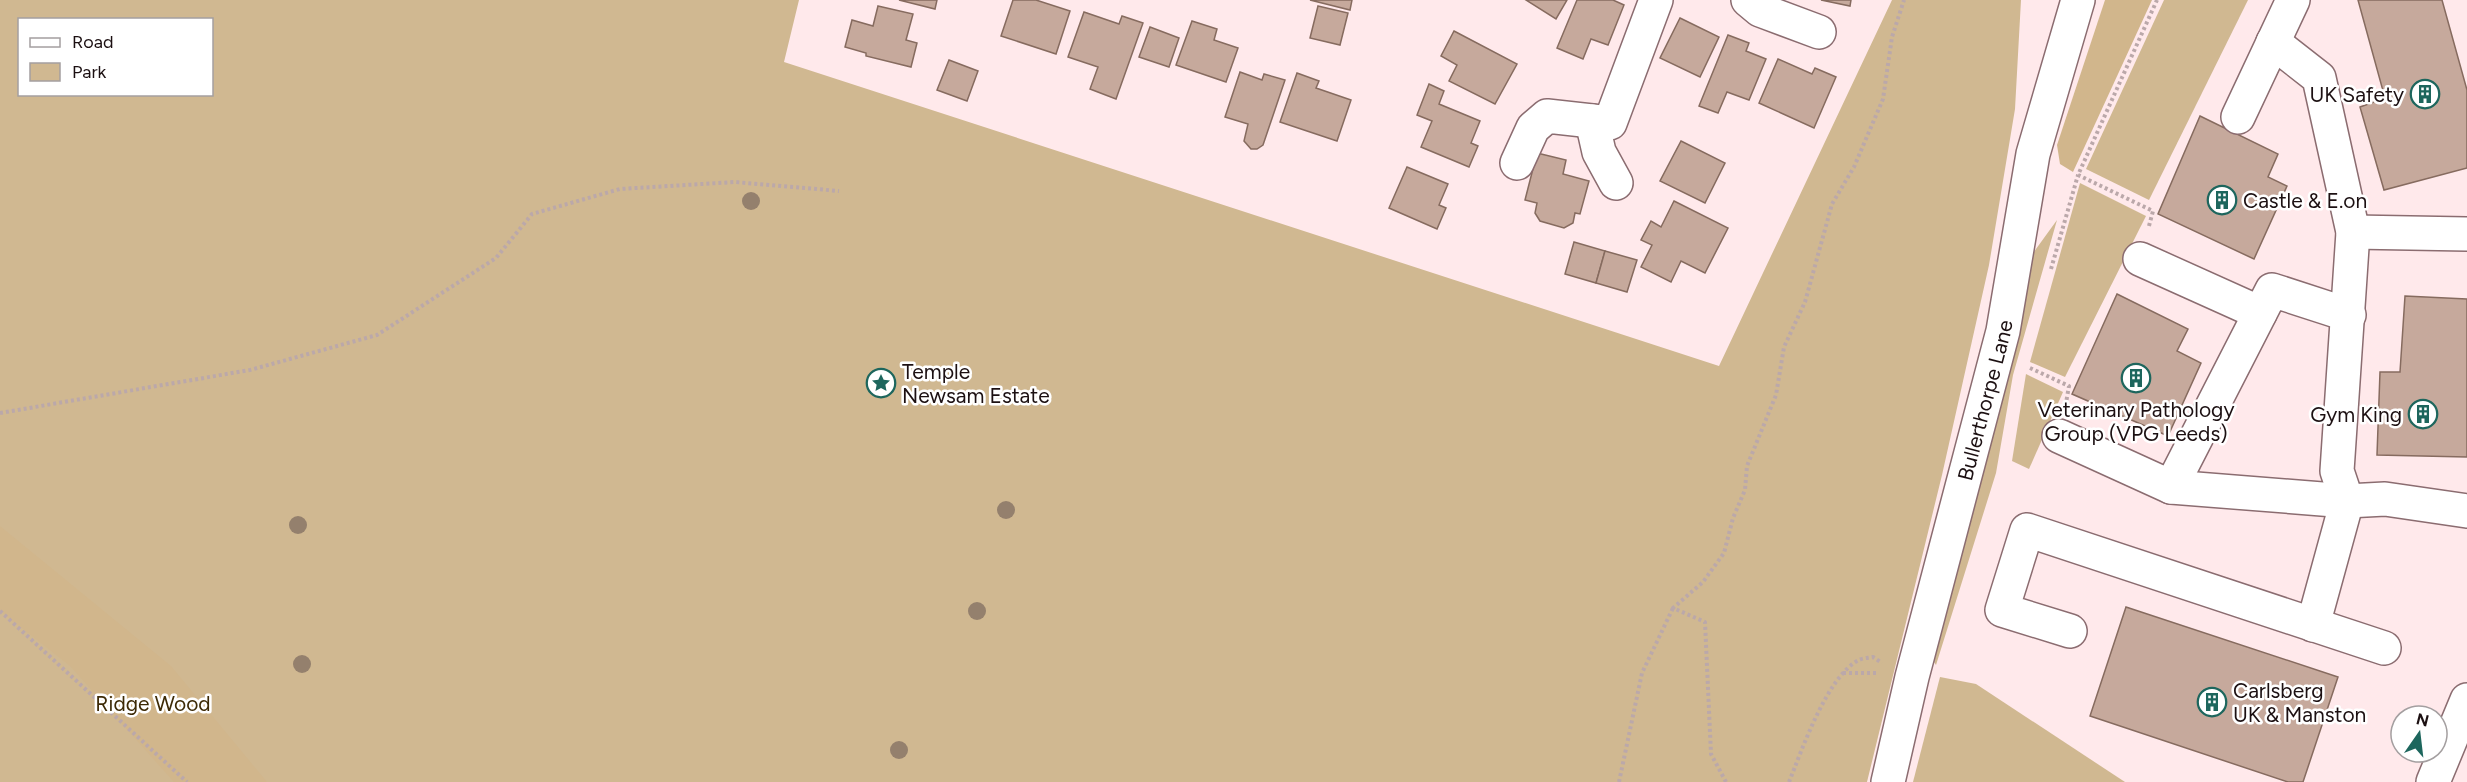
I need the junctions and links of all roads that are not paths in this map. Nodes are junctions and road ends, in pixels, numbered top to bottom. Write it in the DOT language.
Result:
graph roads {
  1 [pos="1656,0"];
  2 [pos="1748,0"];
  3 [pos="2293,0"];
  4 [pos="2074,5"];
  5 [pos="1819,32"];
  6 [pos="2273,42"];
  7 [pos="2238,117"];
  8 [pos="1592,121"];
  9 [pos="1517,163"];
  10 [pos="1616,183"];
  11 [pos="2353,232"];
  12 [pos="2467,234"];
  13 [pos="2140,259"];
  14 [pos="2260,313"];
  15 [pos="2349,315"];
  16 [pos="2059,436"];
  17 [pos="2171,487"];
  18 [pos="2347,501"];
  19 [pos="2467,511"];
  20 [pos="2313,625"];
  21 [pos="2070,631"];
  22 [pos="2384,648"];
  23 [pos="2467,700"];
  24 [pos="1888,782"];
  25 [pos="2433,782"];
  1 -- 8 [label="street"];
  2 -- 5 [label="street"];
  3 -- 6 [label="street"];
  4 -- 24 [label="street, Bullerthorpe Lane"];
  6 -- 7 [label="street"];
  6 -- 11 [label="street"];
  8 -- 9 [label="street"];
  8 -- 10 [label="street"];
  11 -- 12 [label="street"];
  11 -- 15 [label="street"];
  13 -- 14 [label="street"];
  14 -- 15 [label="street"];
  14 -- 17 [label="street"];
  15 -- 18 [label="street"];
  16 -- 17 [label="street"];
  17 -- 18 [label="street"];
  18 -- 19 [label="street"];
  18 -- 20 [label="street"];
  20 -- 21 [label="street"];
  20 -- 22 [label="street"];
  23 -- 25 [label="street"];
}
